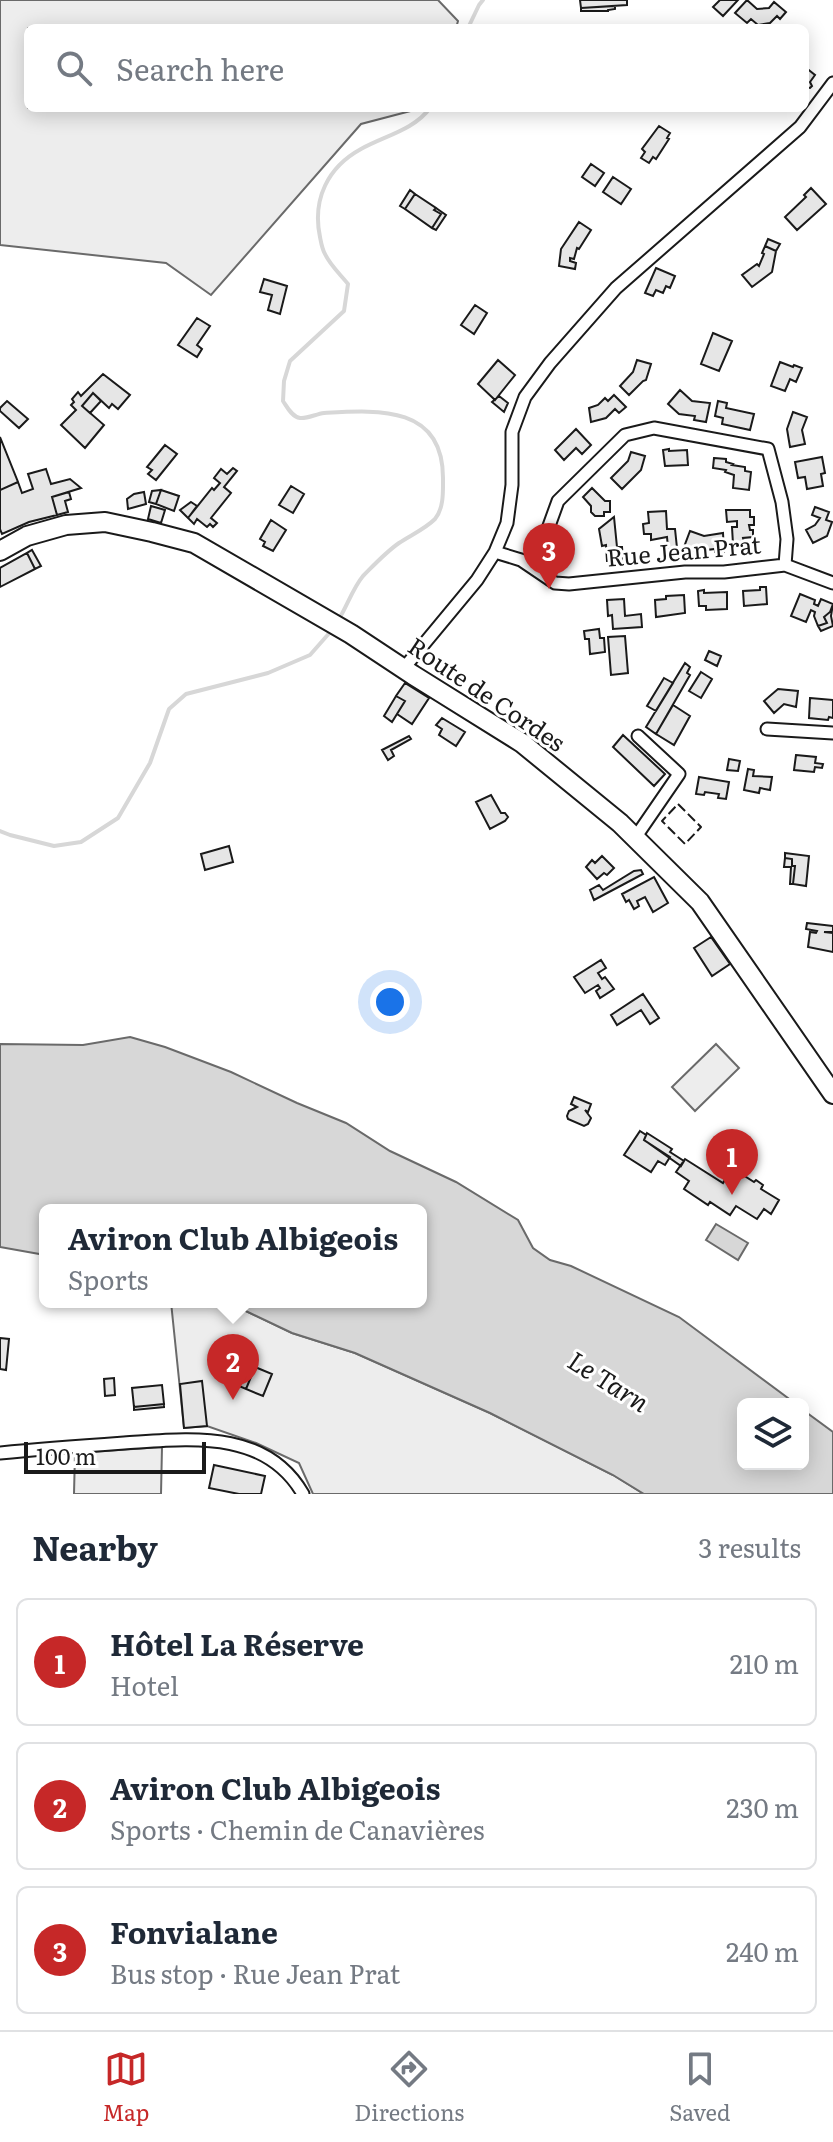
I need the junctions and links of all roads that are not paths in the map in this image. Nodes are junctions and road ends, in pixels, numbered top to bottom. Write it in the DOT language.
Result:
graph roads {
  1 [pos="833,83"];
  2 [pos="0,551"];
  3 [pos="495,552"];
  4 [pos="529,565"];
  5 [pos="785,565"];
  6 [pos="833,583"];
  7 [pos="404,668"];
  8 [pos="767,729"];
  9 [pos="833,733"];
  10 [pos="638,736"];
  11 [pos="635,838"];
  12 [pos="833,1094"];
  13 [pos="0,1453"];
  14 [pos="303,1494"];
  1 -- 3 [label="street"];
  2 -- 7 [label="main road, Route de Cordes"];
  3 -- 4 [label="street, Rue Jean Prat"];
  3 -- 7 [label="street"];
  4 -- 5 [label="street, Rue Jean Prat"];
  4 -- 5 [label="street"];
  5 -- 6 [label="street, Rue Jean Prat"];
  7 -- 11 [label="main road, Route de Cordes"];
  8 -- 9 [label="street"];
  10 -- 11 [label="street"];
  11 -- 12 [label="main road, Route de Cordes"];
  13 -- 14 [label="street"];
}
